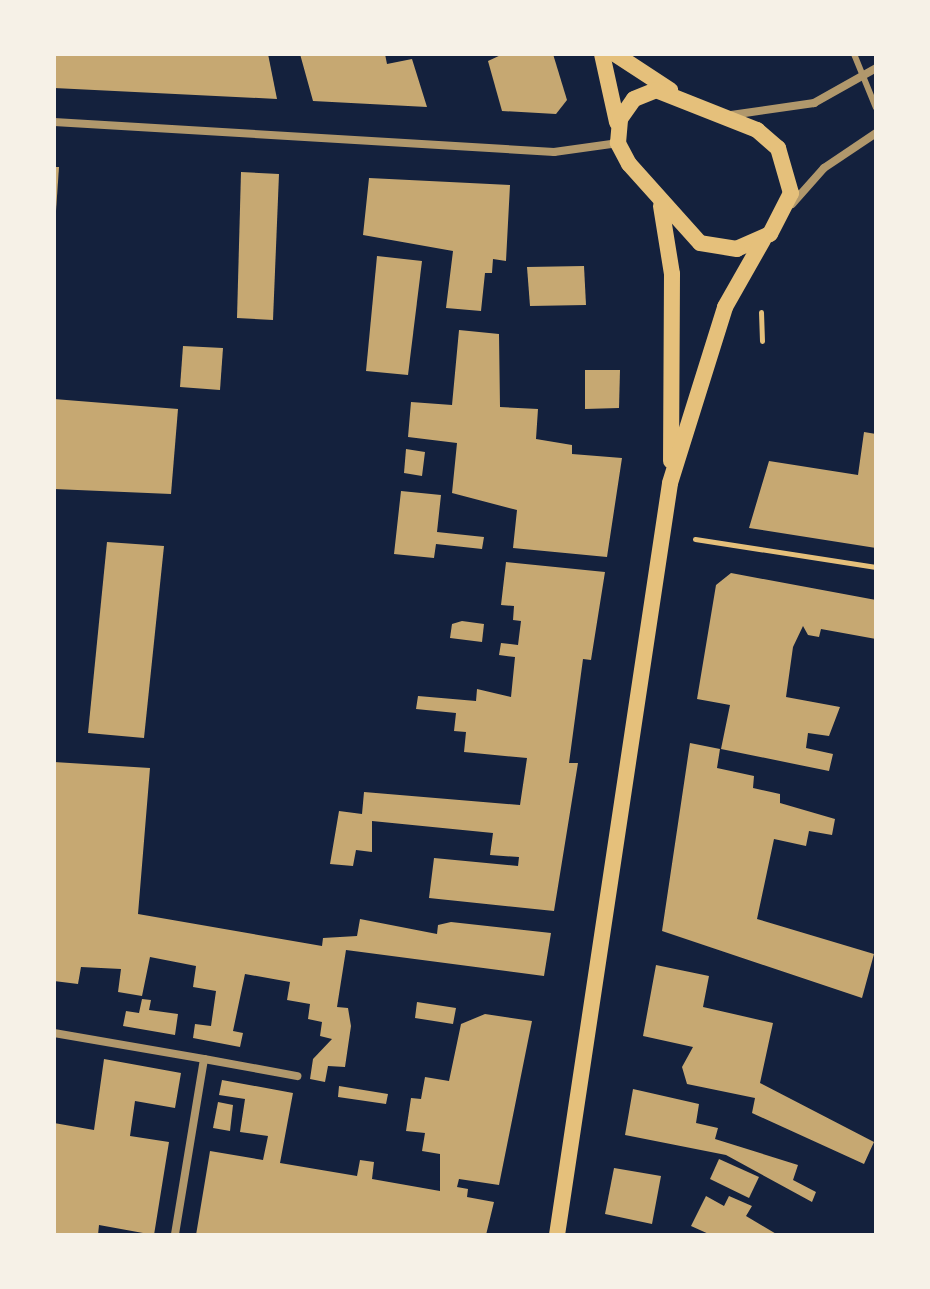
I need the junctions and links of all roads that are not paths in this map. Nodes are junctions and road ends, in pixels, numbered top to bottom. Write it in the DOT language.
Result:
graph roads {
  1 [pos="602,54"];
  2 [pos="615,54"];
  3 [pos="854,54"];
  4 [pos="876,68"];
  5 [pos="862,76"];
  6 [pos="672,91"];
  7 [pos="876,108"];
  8 [pos="725,116"];
  9 [pos="54,122"];
  10 [pos="876,133"];
  11 [pos="618,135"];
  12 [pos="660,202"];
  13 [pos="787,211"];
  14 [pos="763,240"];
  15 [pos="670,483"];
  16 [pos="54,1033"];
  17 [pos="204,1059"];
  18 [pos="297,1076"];
  19 [pos="175,1235"];
  20 [pos="557,1235"];
  1 -- 11 [label="main road"];
  2 -- 6 [label="main road"];
  3 -- 5 [label="lane"];
  4 -- 5 [label="street"];
  5 -- 7 [label="lane"];
  5 -- 8 [label="street"];
  6 -- 8 [label="main road"];
  6 -- 11 [label="main road"];
  8 -- 13 [label="main road"];
  9 -- 11 [label="street"];
  10 -- 13 [label="street"];
  11 -- 12 [label="main road"];
  12 -- 14 [label="main road"];
  12 -- 15 [label="main road"];
  13 -- 14 [label="main road"];
  14 -- 15 [label="main road"];
  15 -- 20 [label="main road"];
  16 -- 17 [label="street"];
  17 -- 18 [label="street"];
  17 -- 19 [label="street"];
}
